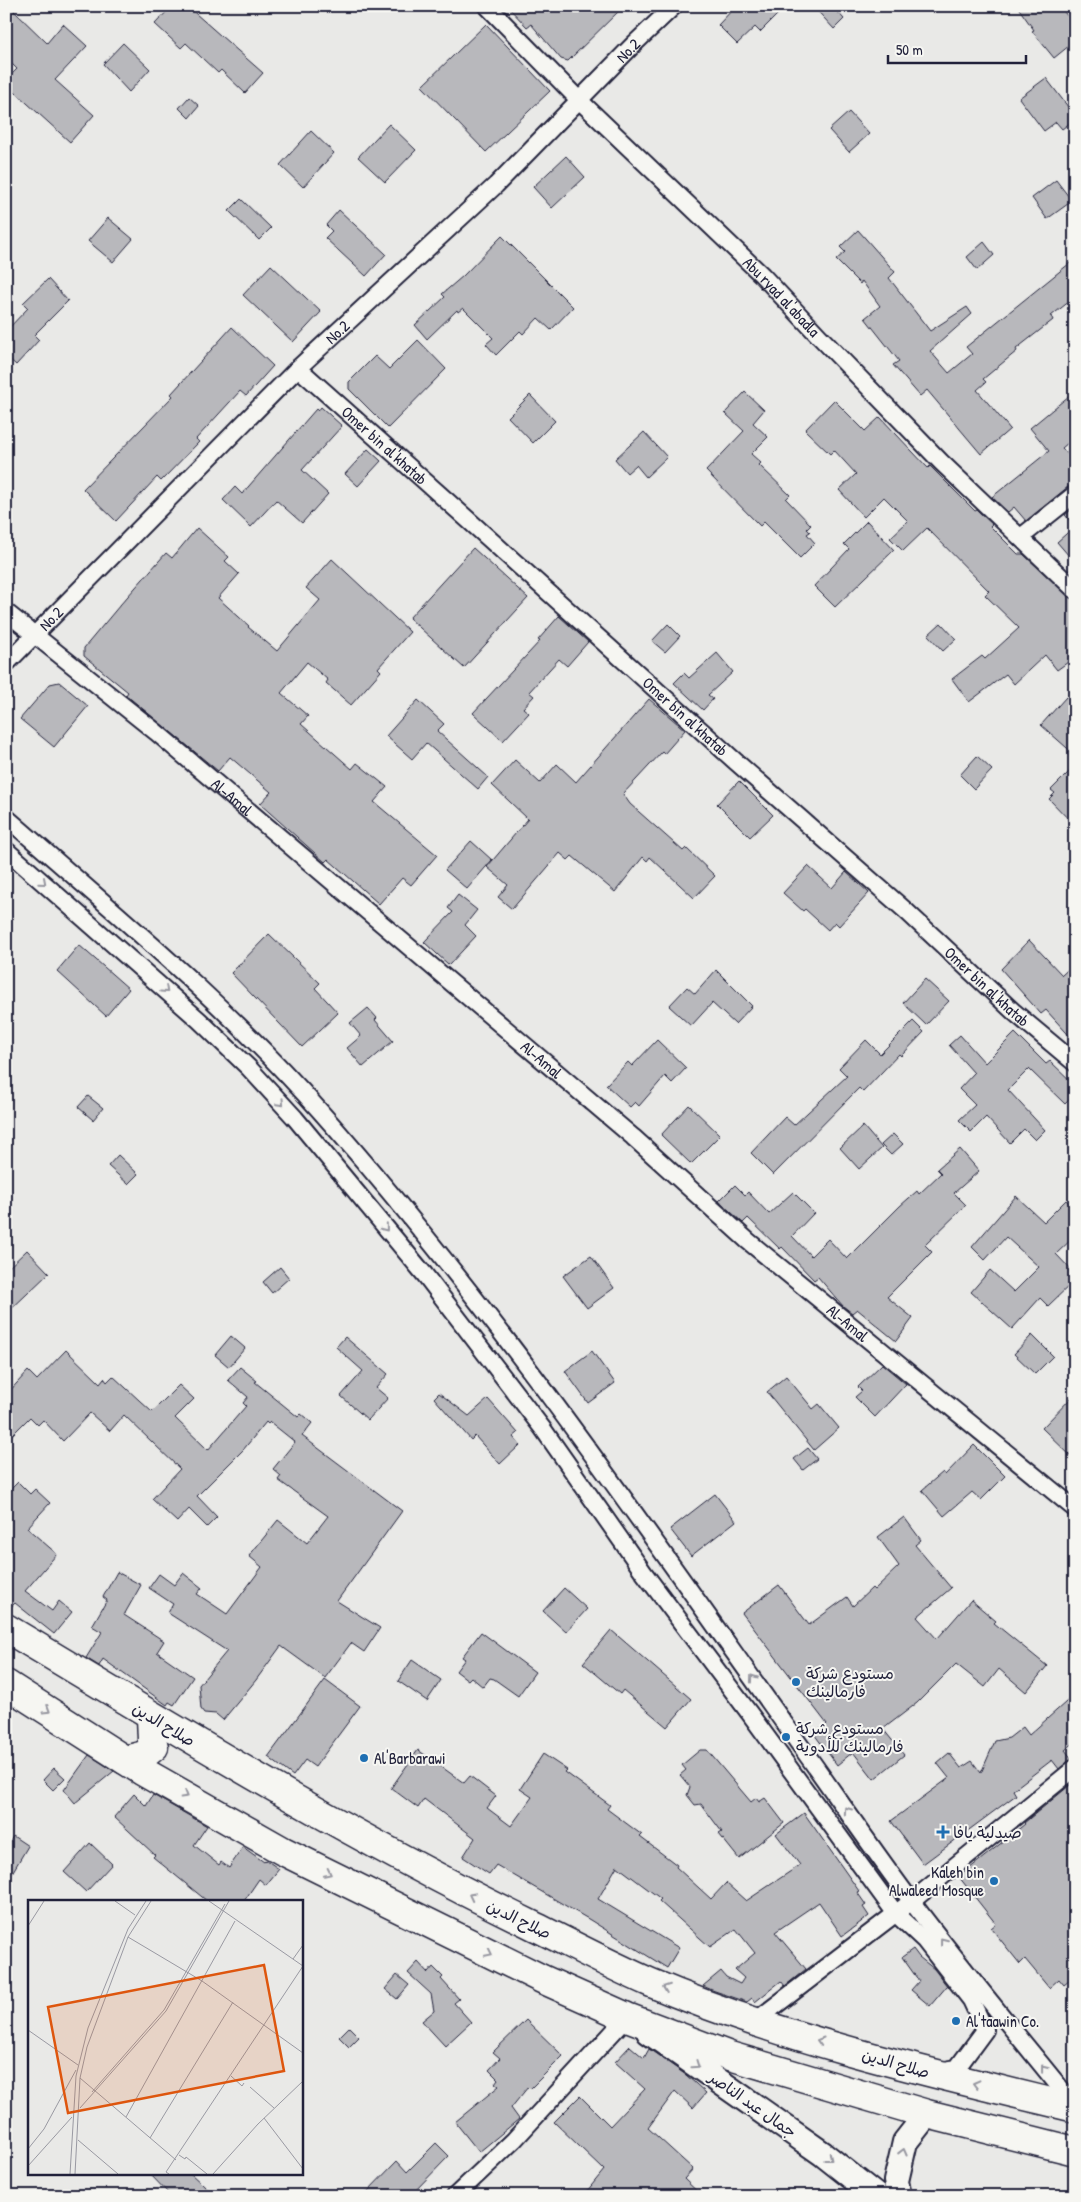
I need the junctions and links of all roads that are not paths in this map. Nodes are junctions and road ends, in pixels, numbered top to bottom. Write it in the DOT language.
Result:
graph roads {
  1 [pos="487,6"];
  2 [pos="674,6"];
  3 [pos="579,100"];
  4 [pos="298,368"];
  5 [pos="1075,494"];
  6 [pos="1021,537"];
  7 [pos="1075,590"];
  8 [pos="6,612"];
  9 [pos="33,634"];
  10 [pos="6,664"];
  11 [pos="6,817"];
  12 [pos="6,850"];
  13 [pos="1075,1063"];
  14 [pos="1075,1509"];
  15 [pos="6,1628"];
  16 [pos="6,1684"];
  17 [pos="152,1716"];
  18 [pos="125,1760"];
  19 [pos="1075,1768"];
  20 [pos="912,1901"];
  21 [pos="896,1914"];
  22 [pos="627,2017"];
  23 [pos="754,2022"];
  24 [pos="930,2073"];
  25 [pos="1075,2107"];
  26 [pos="927,2114"];
  27 [pos="1075,2152"];
  28 [pos="455,2196"];
  29 [pos="876,2196"];
  30 [pos="899,2196"];
  1 -- 3 [label="street, Abu ryad al'abadla"];
  2 -- 3 [label="street, No.2"];
  3 -- 4 [label="street, No.2"];
  3 -- 6 [label="street, Abu ryad al'abadla"];
  4 -- 9 [label="street, No.2"];
  4 -- 13 [label="street, Omer bin al'khatab"];
  5 -- 6 [label="street"];
  6 -- 7 [label="street, Abu ryad al'abadla"];
  8 -- 9 [label="street, Al-Amal"];
  9 -- 10 [label="street, No.2"];
  9 -- 14 [label="street, Al-Amal"];
  20 -- 11 [label="street, one-way"];
  12 -- 21 [label="street, one-way"];
  15 -- 17 [label="highway, صلاح الدين"];
  16 -- 18 [label="highway, one-way"];
  17 -- 18 [label="highway"];
  23 -- 17 [label="highway, صلاح الدين, one-way"];
  18 -- 22 [label="highway, one-way"];
  19 -- 20 [label="street"];
  20 -- 21 [label="street"];
  25 -- 20 [label="street, one-way"];
  21 -- 23 [label="street"];
  21 -- 24 [label="street"];
  22 -- 26 [label="highway"];
  22 -- 28 [label="street"];
  22 -- 29 [label="main road, جمال عبد الناصر, one-way"];
  24 -- 23 [label="highway, صلاح الدين, one-way"];
  25 -- 24 [label="highway, صلاح الدين, one-way"];
  26 -- 27 [label="highway"];
  30 -- 26 [label="main road, one-way"];
}
